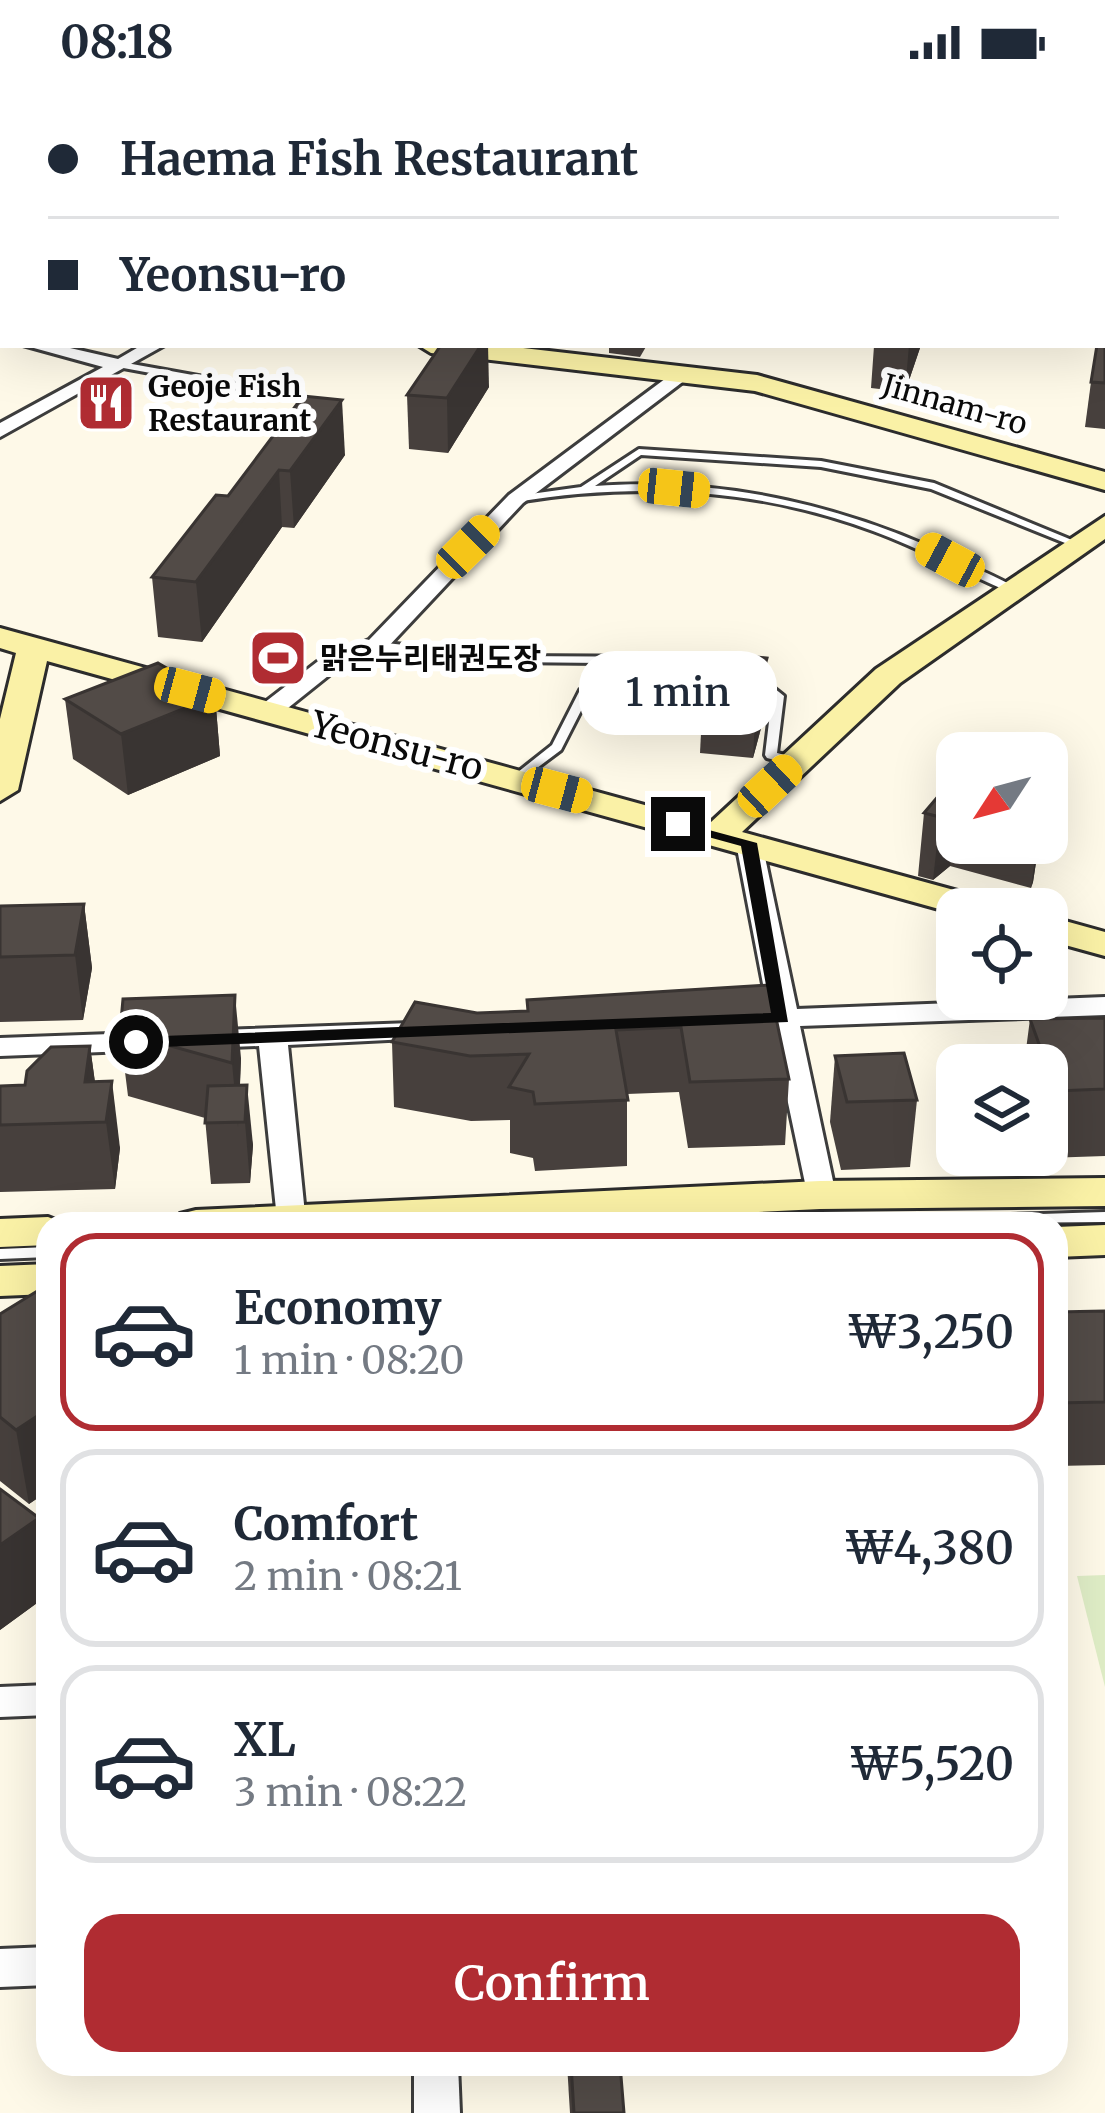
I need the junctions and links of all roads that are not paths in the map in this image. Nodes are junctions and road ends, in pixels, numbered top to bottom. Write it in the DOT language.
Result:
graph roads {
  1 [pos="45,348"];
  2 [pos="151,348"];
  3 [pos="462,348"];
  4 [pos="121,365"];
  5 [pos="688,370"];
  6 [pos="248,388"];
  7 [pos="0,413"];
  8 [pos="23,418"];
  9 [pos="0,431"];
  10 [pos="1105,481"];
  11 [pos="586,487"];
  12 [pos="516,499"];
  13 [pos="1093,539"];
  14 [pos="1013,590"];
  15 [pos="17,642"];
  16 [pos="377,645"];
  17 [pos="608,658"];
  18 [pos="269,711"];
  19 [pos="797,761"];
  20 [pos="517,779"];
  21 [pos="1,783"];
  22 [pos="733,839"];
  23 [pos="936,896"];
  24 [pos="1068,934"];
  25 [pos="1105,944"];
  26 [pos="1105,1006"];
  27 [pos="781,1018"];
  28 [pos="712,1021"];
  29 [pos="458,1030"];
  30 [pos="273,1037"];
  31 [pos="0,1047"];
  32 [pos="1105,1192"];
  33 [pos="820,1195"];
  34 [pos="292,1212"];
  35 [pos="462,1212"];
  36 [pos="1105,1217"];
  37 [pos="1068,1218"];
  38 [pos="36,1232"];
  39 [pos="0,1233"];
  40 [pos="1105,1240"];
  41 [pos="1068,1242"];
  42 [pos="36,1252"];
  43 [pos="0,1254"];
  44 [pos="36,1279"];
  45 [pos="0,1280"];
  46 [pos="36,1700"];
  47 [pos="0,1702"];
  48 [pos="36,1966"];
  49 [pos="0,1968"];
  50 [pos="436,2076"];
  51 [pos="437,2113"];
  1 -- 4 [label="street"];
  2 -- 4 [label="street"];
  3 -- 5 [label="street, Jinnam-ro"];
  4 -- 6 [label="lane"];
  4 -- 8 [label="street"];
  5 -- 10 [label="street, Jinnam-ro"];
  5 -- 12 [label="street"];
  7 -- 8 [label="street"];
  8 -- 9 [label="street"];
  11 -- 12 [label="lane"];
  11 -- 13 [label="lane"];
  11 -- 14 [label="lane"];
  12 -- 16 [label="street"];
  13 -- 14 [label="street"];
  14 -- 19 [label="street"];
  15 -- 18 [label="street, Yeonsu-ro"];
  15 -- 21 [label="street"];
  16 -- 17 [label="lane"];
  16 -- 18 [label="street"];
  17 -- 19 [label="lane"];
  17 -- 20 [label="lane, Yeonsu-ro"];
  18 -- 20 [label="street, Yeonsu-ro"];
  19 -- 22 [label="street"];
  20 -- 22 [label="street, Yeonsu-ro"];
  22 -- 23 [label="street, Yeonsu-ro"];
  22 -- 27 [label="street"];
  24 -- 25 [label="street"];
  26 -- 27 [label="street"];
  27 -- 28 [label="street"];
  27 -- 33 [label="street"];
  29 -- 30 [label="street"];
  30 -- 31 [label="street"];
  30 -- 34 [label="street"];
  32 -- 33 [label="street"];
  33 -- 35 [label="street"];
  36 -- 37 [label="lane"];
  38 -- 39 [label="street"];
  40 -- 41 [label="street"];
  42 -- 43 [label="lane"];
  44 -- 45 [label="street"];
  46 -- 47 [label="street"];
  48 -- 49 [label="street"];
  50 -- 51 [label="street"];
}
